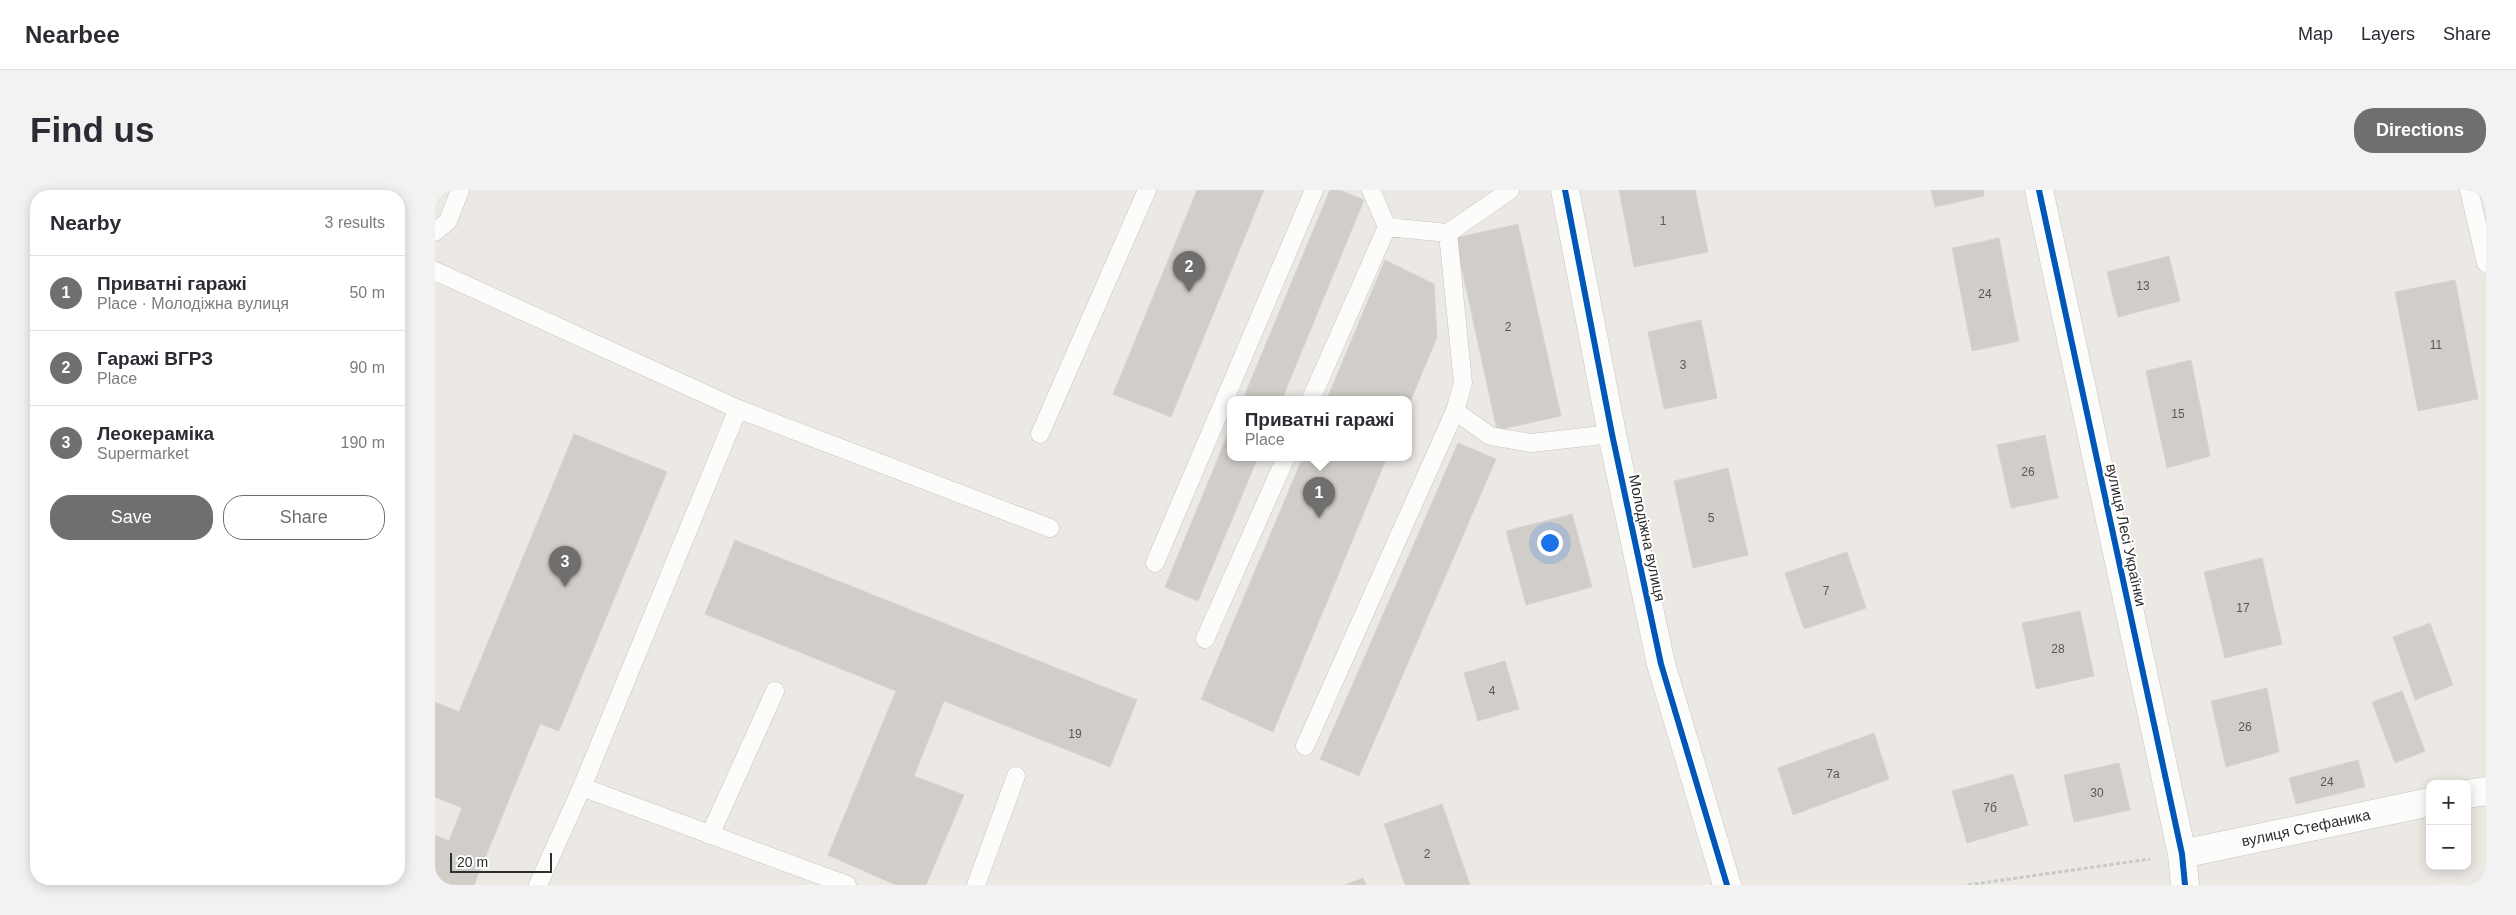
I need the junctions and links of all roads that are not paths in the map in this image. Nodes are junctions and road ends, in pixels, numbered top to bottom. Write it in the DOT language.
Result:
graph roads {
  1 [pos="460,190"];
  2 [pos="1147,190"];
  3 [pos="1314,190"];
  4 [pos="1371,190"];
  5 [pos="1510,190"];
  6 [pos="1565,190"];
  7 [pos="2039,190"];
  8 [pos="2469,190"];
  9 [pos="1387,227"];
  10 [pos="435,232"];
  11 [pos="1448,233"];
  12 [pos="2486,263"];
  13 [pos="435,271"];
  14 [pos="1312,396"];
  15 [pos="738,408"];
  16 [pos="1455,411"];
  17 [pos="1040,434"];
  18 [pos="1612,434"];
  19 [pos="1284,461"];
  20 [pos="1050,528"];
  21 [pos="1155,564"];
  22 [pos="1205,639"];
  23 [pos="775,691"];
  24 [pos="1305,746"];
  25 [pos="1016,776"];
  26 [pos="582,787"];
  27 [pos="2486,790"];
  28 [pos="2471,793"];
  29 [pos="2426,803"];
  30 [pos="710,835"];
  31 [pos="2182,854"];
  32 [pos="538,885"];
  33 [pos="847,885"];
  34 [pos="976,885"];
  35 [pos="1727,885"];
  36 [pos="2185,885"];
  1 -- 10 [label="lane"];
  2 -- 17 [label="lane"];
  3 -- 21 [label="lane"];
  4 -- 9 [label="lane"];
  5 -- 11 [label="lane"];
  6 -- 18 [label="street, Молодіжна вулиця"];
  7 -- 31 [label="street, вулиця Лесі Українки"];
  8 -- 12 [label="lane"];
  9 -- 11 [label="lane"];
  9 -- 14 [label="lane"];
  11 -- 16 [label="lane"];
  13 -- 15 [label="lane"];
  15 -- 20 [label="lane"];
  15 -- 26 [label="lane"];
  16 -- 18 [label="lane"];
  16 -- 24 [label="lane"];
  18 -- 35 [label="street, Молодіжна вулиця"];
  19 -- 22 [label="lane"];
  23 -- 30 [label="lane"];
  25 -- 34 [label="lane"];
  26 -- 30 [label="lane"];
  26 -- 32 [label="lane"];
  27 -- 28 [label="street"];
  29 -- 31 [label="street, вулиця Стефаника"];
  30 -- 33 [label="lane"];
  31 -- 36 [label="street, вулиця Лесі Українки"];
}
